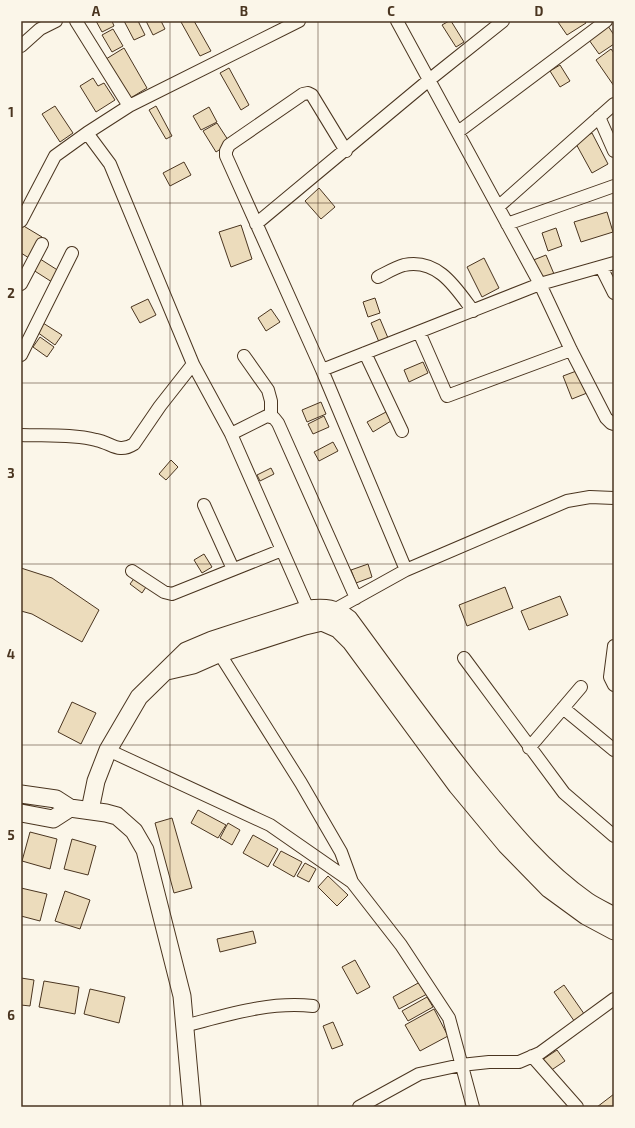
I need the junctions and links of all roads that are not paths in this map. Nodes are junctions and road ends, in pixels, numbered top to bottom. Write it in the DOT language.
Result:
graph roads {
  1 [pos="56,21"];
  2 [pos="76,21"];
  3 [pos="299,21"];
  4 [pos="397,21"];
  5 [pos="503,21"];
  6 [pos="606,21"];
  7 [pos="21,46"];
  8 [pos="429,80"];
  9 [pos="614,104"];
  10 [pos="129,106"];
  11 [pos="599,117"];
  12 [pos="458,132"];
  13 [pos="87,133"];
  14 [pos="346,151"];
  15 [pos="614,151"];
  16 [pos="614,186"];
  17 [pos="498,207"];
  18 [pos="21,221"];
  19 [pos="256,224"];
  20 [pos="507,224"];
  21 [pos="42,244"];
  22 [pos="72,253"];
  23 [pos="614,263"];
  24 [pos="602,267"];
  25 [pos="378,277"];
  26 [pos="21,284"];
  27 [pos="540,284"];
  28 [pos="614,293"];
  29 [pos="473,310"];
  30 [pos="419,332"];
  31 [pos="571,350"];
  32 [pos="366,353"];
  33 [pos="21,354"];
  34 [pos="244,356"];
  35 [pos="193,364"];
  36 [pos="322,370"];
  37 [pos="271,417"];
  38 [pos="614,424"];
  39 [pos="402,431"];
  40 [pos="231,434"];
  41 [pos="21,435"];
  42 [pos="614,498"];
  43 [pos="204,505"];
  44 [pos="282,550"];
  45 [pos="233,569"];
  46 [pos="406,570"];
  47 [pos="132,571"];
  48 [pos="356,598"];
  49 [pos="308,609"];
  50 [pos="334,610"];
  51 [pos="322,622"];
  52 [pos="614,646"];
  53 [pos="215,647"];
  54 [pos="464,658"];
  55 [pos="613,659"];
  56 [pos="614,685"];
  57 [pos="580,687"];
  58 [pos="563,708"];
  59 [pos="529,748"];
  60 [pos="108,750"];
  61 [pos="614,750"];
  62 [pos="21,794"];
  63 [pos="70,808"];
  64 [pos="90,810"];
  65 [pos="21,813"];
  66 [pos="614,836"];
  67 [pos="352,882"];
  68 [pos="614,916"];
  69 [pos="614,931"];
  70 [pos="614,1000"];
  71 [pos="313,1006"];
  72 [pos="184,1026"];
  73 [pos="532,1056"];
  74 [pos="461,1065"];
  75 [pos="192,1107"];
  76 [pos="358,1107"];
  77 [pos="473,1107"];
  78 [pos="577,1107"];
  1 -- 7 [label="street"];
  2 -- 10 [label="street"];
  3 -- 10 [label="street"];
  4 -- 8 [label="street"];
  5 -- 8 [label="street"];
  6 -- 12 [label="street"];
  8 -- 12 [label="street"];
  8 -- 14 [label="street"];
  9 -- 11 [label="street"];
  10 -- 13 [label="street"];
  11 -- 15 [label="street"];
  11 -- 17 [label="street"];
  12 -- 17 [label="street"];
  13 -- 18 [label="street"];
  13 -- 35 [label="street"];
  14 -- 19 [label="street"];
  14 -- 19 [label="street"];
  16 -- 20 [label="street"];
  17 -- 20 [label="street"];
  19 -- 36 [label="street"];
  20 -- 27 [label="street"];
  21 -- 26 [label="street"];
  22 -- 33 [label="street"];
  23 -- 24 [label="street"];
  24 -- 27 [label="street"];
  24 -- 28 [label="street"];
  25 -- 29 [label="street"];
  27 -- 29 [label="street"];
  27 -- 31 [label="street"];
  29 -- 30 [label="street"];
  30 -- 31 [label="street"];
  30 -- 32 [label="street"];
  31 -- 38 [label="street"];
  32 -- 36 [label="street"];
  32 -- 39 [label="street"];
  34 -- 37 [label="street"];
  35 -- 40 [label="street"];
  35 -- 41 [label="street"];
  36 -- 46 [label="street"];
  37 -- 40 [label="street"];
  37 -- 48 [label="street"];
  40 -- 44 [label="street"];
  42 -- 46 [label="street"];
  43 -- 45 [label="street"];
  44 -- 45 [label="street"];
  44 -- 49 [label="street"];
  45 -- 47 [label="street"];
  46 -- 48 [label="street"];
  48 -- 50 [label="street"];
  49 -- 50 [label="street"];
  49 -- 53 [label="street"];
  50 -- 51 [label="street"];
  50 -- 68 [label="street"];
  51 -- 53 [label="street"];
  51 -- 69 [label="street"];
  52 -- 55 [label="street"];
  53 -- 60 [label="street"];
  53 -- 67 [label="street"];
  54 -- 59 [label="street"];
  55 -- 56 [label="street"];
  57 -- 58 [label="street"];
  58 -- 59 [label="street"];
  58 -- 61 [label="street"];
  59 -- 66 [label="street"];
  60 -- 64 [label="street"];
  60 -- 67 [label="street"];
  62 -- 63 [label="street"];
  63 -- 64 [label="street"];
  63 -- 65 [label="street"];
  64 -- 72 [label="street"];
  67 -- 74 [label="street"];
  70 -- 73 [label="street"];
  71 -- 72 [label="street"];
  72 -- 75 [label="street"];
  73 -- 74 [label="street"];
  73 -- 78 [label="street"];
  74 -- 76 [label="street"];
  74 -- 77 [label="street"];
}
